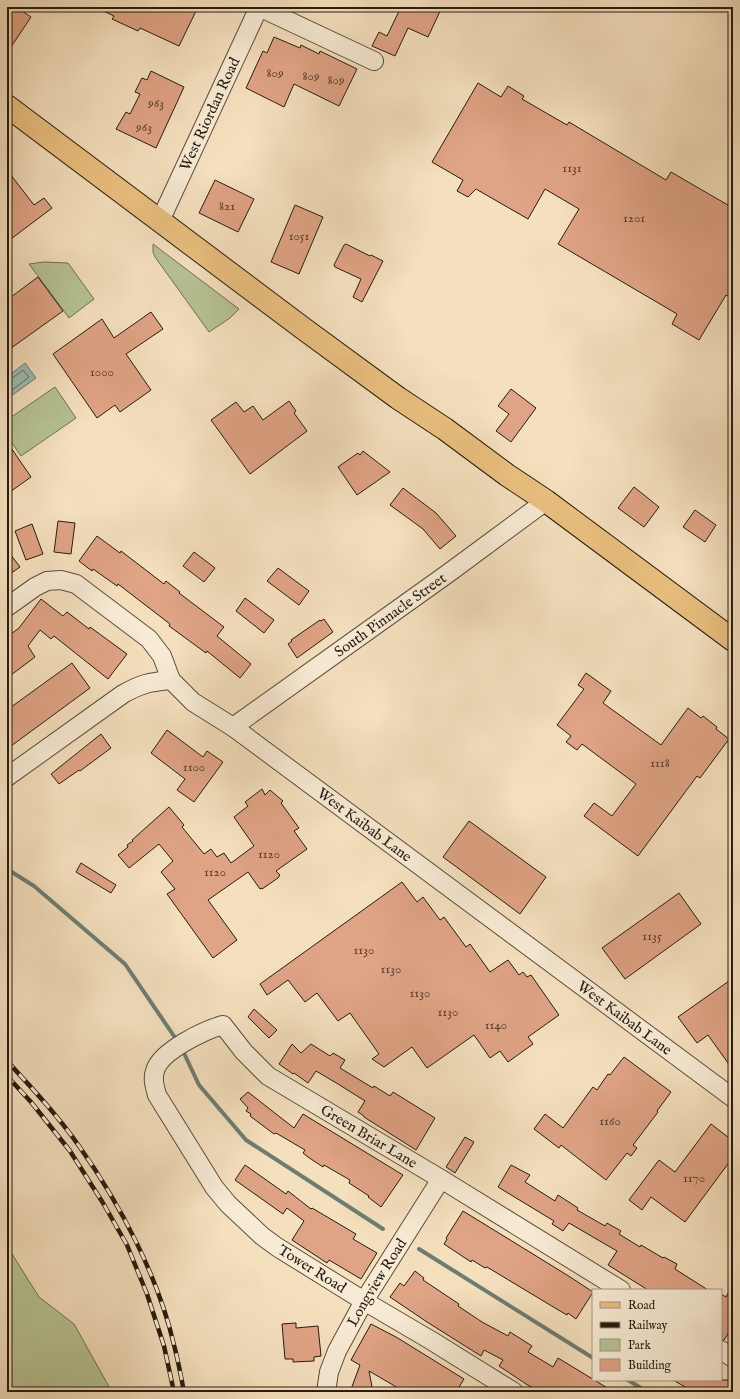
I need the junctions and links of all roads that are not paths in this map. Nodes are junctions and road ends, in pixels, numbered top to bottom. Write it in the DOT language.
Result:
graph roads {
  1 [pos="259,7"];
  2 [pos="374,61"];
  3 [pos="7,106"];
  4 [pos="160,221"];
  5 [pos="546,501"];
  6 [pos="7,607"];
  7 [pos="733,640"];
  8 [pos="170,680"];
  9 [pos="233,727"];
  10 [pos="7,777"];
  11 [pos="157,1095"];
  12 [pos="733,1098"];
  13 [pos="441,1179"];
  14 [pos="619,1289"];
  15 [pos="364,1301"];
  16 [pos="722,1351"];
  17 [pos="733,1358"];
  18 [pos="326,1392"];
  19 [pos="514,1392"];
  1 -- 2 [label="street"];
  1 -- 4 [label="street, West Riordan Road"];
  3 -- 4 [label="main road"];
  4 -- 5 [label="main road"];
  5 -- 7 [label="main road"];
  5 -- 9 [label="street, South Pinnacle Street"];
  6 -- 8 [label="street, West Kaibab Lane"];
  8 -- 9 [label="street, West Kaibab Lane"];
  8 -- 10 [label="street"];
  9 -- 12 [label="street, West Kaibab Lane"];
  11 -- 13 [label="street, Green Briar Lane"];
  11 -- 15 [label="street, Tower Road"];
  13 -- 14 [label="street, Green Briar Lane"];
  13 -- 15 [label="street, Longview Road"];
  15 -- 18 [label="street, Longview Road"];
  15 -- 19 [label="street, Tower Road"];
  16 -- 17 [label="street"];
}
